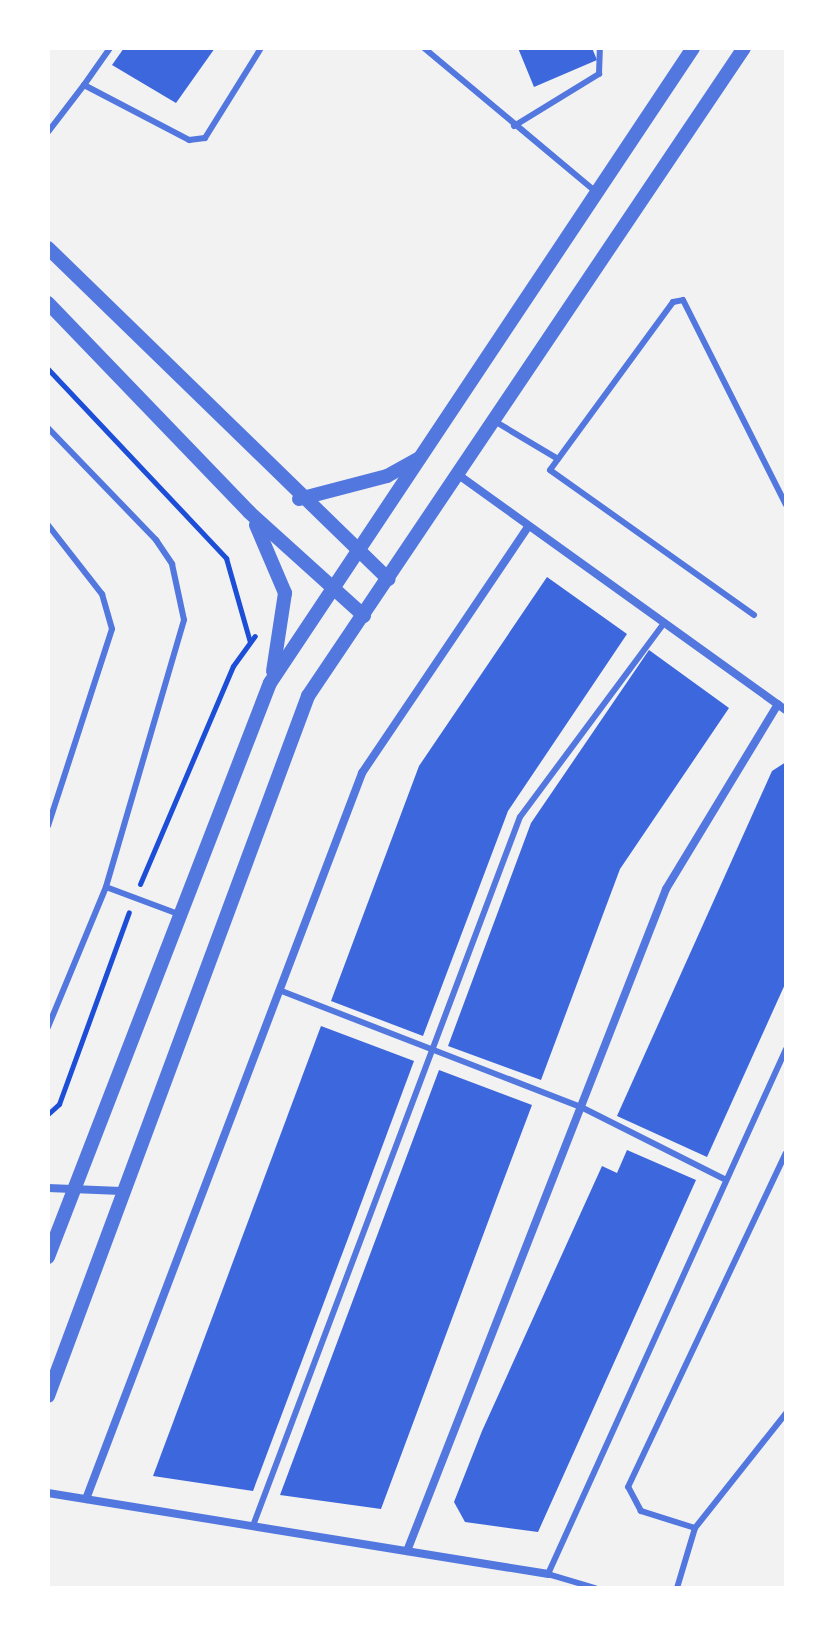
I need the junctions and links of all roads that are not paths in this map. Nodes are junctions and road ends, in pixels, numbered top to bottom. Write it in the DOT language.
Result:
graph roads {
  1 [pos="110,48"];
  2 [pos="261,48"];
  3 [pos="424,48"];
  4 [pos="600,48"];
  5 [pos="693,48"];
  6 [pos="744,48"];
  7 [pos="84,85"];
  8 [pos="514,126"];
  9 [pos="48,132"];
  10 [pos="596,192"];
  11 [pos="48,248"];
  12 [pos="48,303"];
  13 [pos="496,422"];
  14 [pos="48,428"];
  15 [pos="423,455"];
  16 [pos="558,459"];
  17 [pos="460,476"];
  18 [pos="299,499"];
  19 [pos="786,505"];
  20 [pos="249,512"];
  21 [pos="48,525"];
  22 [pos="528,527"];
  23 [pos="356,553"];
  24 [pos="388,579"];
  25 [pos="333,587"];
  26 [pos="754,615"];
  27 [pos="364,616"];
  28 [pos="664,623"];
  29 [pos="270,683"];
  30 [pos="778,704"];
  31 [pos="786,710"];
  32 [pos="48,826"];
  33 [pos="106,887"];
  34 [pos="181,915"];
  35 [pos="279,990"];
  36 [pos="48,1027"];
  37 [pos="436,1048"];
  38 [pos="786,1049"];
  39 [pos="581,1107"];
  40 [pos="786,1153"];
  41 [pos="726,1180"];
  42 [pos="48,1188"];
  43 [pos="75,1190"];
  44 [pos="121,1191"];
  45 [pos="48,1257"];
  46 [pos="48,1396"];
  47 [pos="786,1413"];
  48 [pos="48,1493"];
  49 [pos="86,1499"];
  50 [pos="254,1523"];
  51 [pos="695,1528"];
  52 [pos="407,1551"];
  53 [pos="548,1574"];
  54 [pos="595,1588"];
  55 [pos="677,1588"];
  1 -- 7 [label="lane"];
  2 -- 7 [label="lane"];
  3 -- 8 [label="lane"];
  4 -- 8 [label="lane"];
  5 -- 10 [label="street"];
  6 -- 13 [label="street"];
  7 -- 9 [label="lane"];
  8 -- 10 [label="lane"];
  10 -- 15 [label="street"];
  11 -- 18 [label="street"];
  12 -- 20 [label="street"];
  13 -- 16 [label="lane"];
  13 -- 17 [label="street"];
  14 -- 33 [label="lane"];
  15 -- 18 [label="street"];
  15 -- 23 [label="street"];
  16 -- 19 [label="lane"];
  16 -- 26 [label="lane"];
  17 -- 22 [label="street"];
  17 -- 24 [label="street"];
  18 -- 23 [label="street"];
  20 -- 25 [label="street"];
  20 -- 29 [label="street"];
  21 -- 32 [label="lane"];
  22 -- 28 [label="street"];
  22 -- 35 [label="street"];
  23 -- 24 [label="street"];
  23 -- 25 [label="street"];
  24 -- 27 [label="street"];
  25 -- 27 [label="street"];
  25 -- 29 [label="street"];
  27 -- 44 [label="street"];
  28 -- 30 [label="street"];
  28 -- 37 [label="lane"];
  29 -- 34 [label="street"];
  30 -- 31 [label="street"];
  30 -- 39 [label="street"];
  33 -- 34 [label="lane"];
  33 -- 36 [label="lane"];
  34 -- 43 [label="street"];
  35 -- 37 [label="lane"];
  35 -- 49 [label="street"];
  37 -- 39 [label="lane"];
  37 -- 50 [label="lane"];
  38 -- 41 [label="lane"];
  39 -- 41 [label="lane"];
  39 -- 52 [label="street"];
  40 -- 51 [label="lane"];
  41 -- 53 [label="lane"];
  42 -- 43 [label="street"];
  43 -- 44 [label="street"];
  43 -- 45 [label="street"];
  44 -- 46 [label="street"];
  47 -- 51 [label="lane"];
  48 -- 49 [label="street"];
  49 -- 50 [label="street"];
  50 -- 52 [label="street"];
  51 -- 55 [label="lane"];
  52 -- 53 [label="street"];
  53 -- 54 [label="lane"];
}
